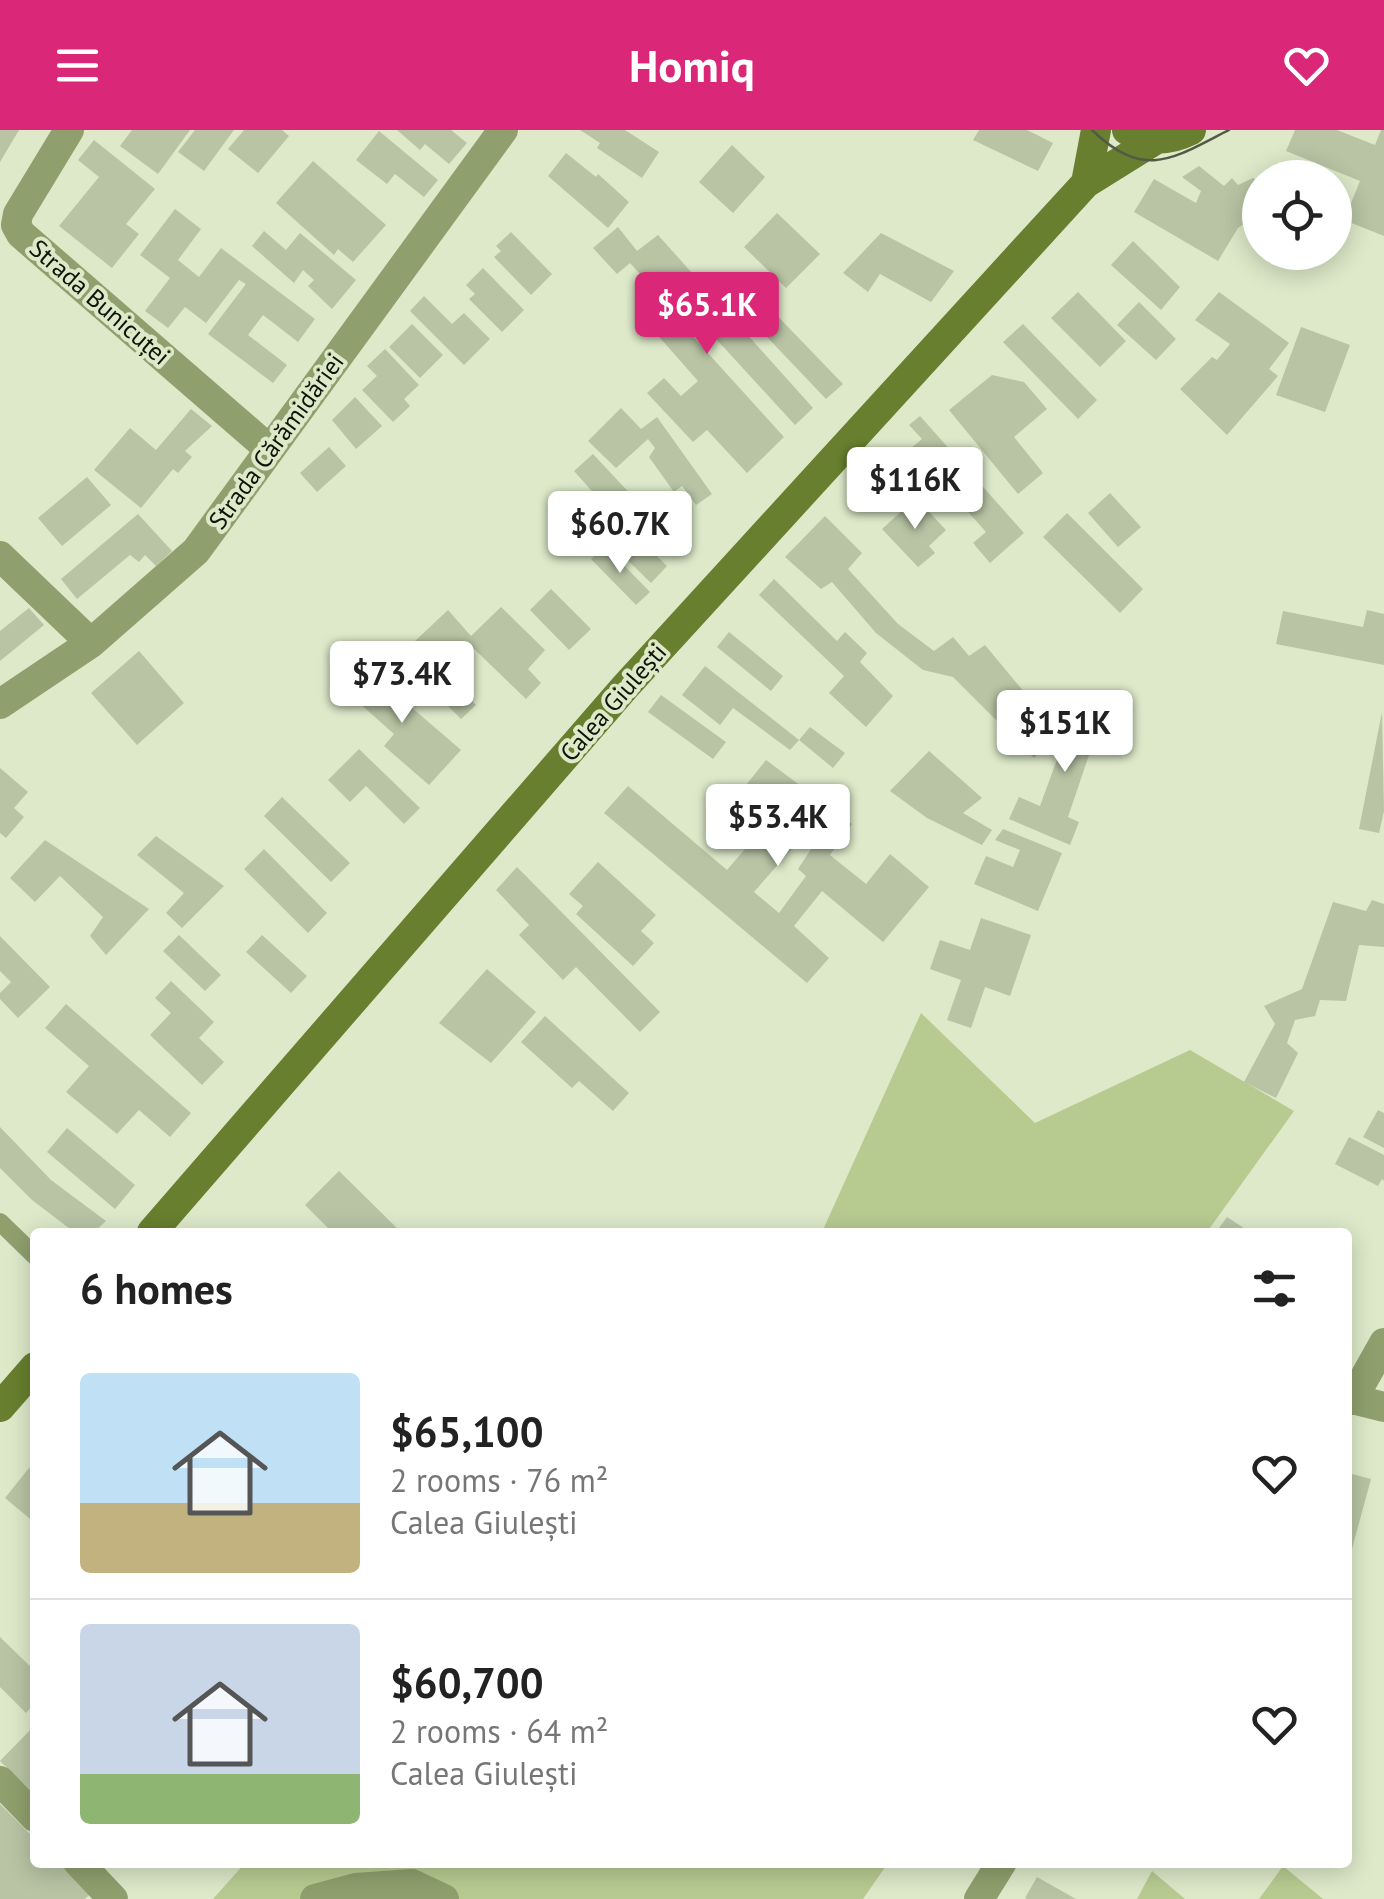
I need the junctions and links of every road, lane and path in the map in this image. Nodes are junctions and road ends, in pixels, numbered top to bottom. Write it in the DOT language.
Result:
graph roads {
  1 [pos="69,130"];
  2 [pos="503,130"];
  3 [pos="1096,130"];
  4 [pos="1190,130"];
  5 [pos="1141,135"];
  6 [pos="1086,183"];
  7 [pos="269,449"];
  8 [pos="0,556"];
  9 [pos="91,643"];
  10 [pos="0,704"];
  11 [pos="0,1222"];
  12 [pos="155,1228"];
  13 [pos="30,1251"];
  14 [pos="1384,1343"];
  15 [pos="30,1373"];
  16 [pos="1352,1396"];
  17 [pos="1352,1399"];
  18 [pos="0,1407"];
  19 [pos="1384,1407"];
  20 [pos="0,1781"];
  21 [pos="30,1813"];
  22 [pos="84,1868"];
  23 [pos="998,1868"];
  24 [pos="113,1899"];
  25 [pos="315,1899"];
  26 [pos="444,1899"];
  27 [pos="979,1899"];
  1 -- 7 [label="street, Strada Bunicuței"];
  2 -- 7 [label="street, Strada Cărămidăriei"];
  3 -- 6 [label="main road"];
  4 -- 5 [label="main road, Calea Giulești"];
  5 -- 6 [label="main road, Calea Giulești"];
  6 -- 12 [label="main road, Calea Giulești"];
  7 -- 9 [label="street, Strada Cărămidăriei"];
  8 -- 9 [label="street"];
  9 -- 10 [label="street, Strada Cărămidăriei"];
  11 -- 13 [label="lane"];
  14 -- 16 [label="street"];
  15 -- 18 [label="main road"];
  17 -- 19 [label="street"];
  20 -- 21 [label="street"];
  22 -- 24 [label="street"];
  23 -- 27 [label="street"];
  25 -- 26 [label="street"];
}
